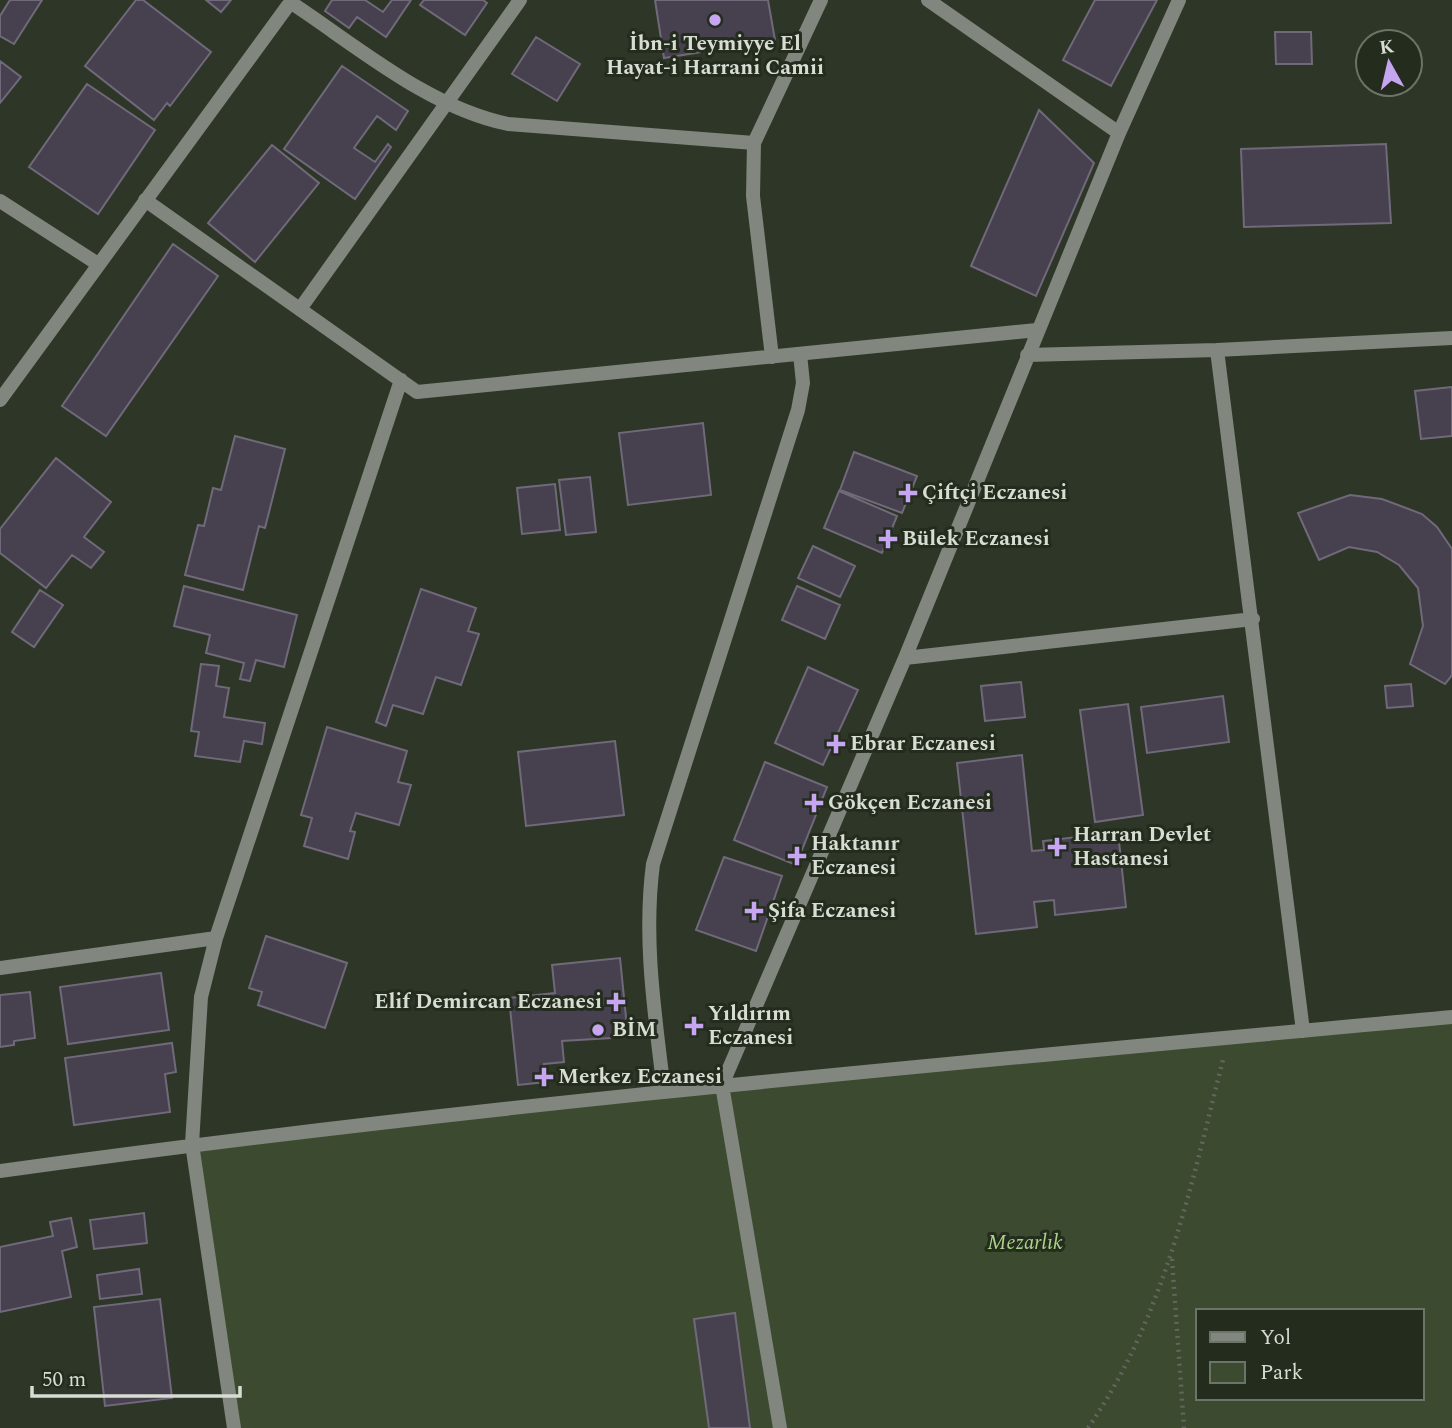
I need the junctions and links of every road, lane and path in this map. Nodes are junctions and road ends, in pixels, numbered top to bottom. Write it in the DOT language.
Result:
graph roads {
  1 [pos="520,0"];
  2 [pos="821,0"];
  3 [pos="928,0"];
  4 [pos="1180,0"];
  5 [pos="291,1"];
  6 [pos="446,104"];
  7 [pos="1119,133"];
  8 [pos="754,144"];
  9 [pos="145,200"];
  10 [pos="0,201"];
  11 [pos="98,264"];
  12 [pos="300,309"];
  13 [pos="1037,330"];
  14 [pos="1452,338"];
  15 [pos="1217,350"];
  16 [pos="800,354"];
  17 [pos="1027,355"];
  18 [pos="772,356"];
  19 [pos="401,380"];
  20 [pos="0,400"];
  21 [pos="1253,619"];
  22 [pos="905,658"];
  23 [pos="216,938"];
  24 [pos="0,968"];
  25 [pos="1452,1017"];
  26 [pos="1303,1031"];
  27 [pos="1228,1040"];
  28 [pos="722,1085"];
  29 [pos="664,1091"];
  30 [pos="192,1144"];
  31 [pos="0,1171"];
  32 [pos="1171,1254"];
  33 [pos="234,1428"];
  34 [pos="780,1428"];
  35 [pos="1088,1428"];
  36 [pos="1184,1428"];
  1 -- 6 [label="street"];
  2 -- 8 [label="street"];
  3 -- 7 [label="street"];
  4 -- 7 [label="street"];
  5 -- 6 [label="street"];
  5 -- 9 [label="street"];
  6 -- 8 [label="street"];
  6 -- 12 [label="street"];
  7 -- 13 [label="street"];
  8 -- 18 [label="street"];
  9 -- 11 [label="street"];
  9 -- 12 [label="street"];
  10 -- 11 [label="street"];
  11 -- 20 [label="street"];
  12 -- 19 [label="street"];
  13 -- 16 [label="street"];
  13 -- 17 [label="street"];
  14 -- 15 [label="street"];
  15 -- 17 [label="street"];
  15 -- 21 [label="street"];
  16 -- 18 [label="street"];
  16 -- 29 [label="street"];
  17 -- 22 [label="street"];
  18 -- 19 [label="street"];
  19 -- 23 [label="street"];
  21 -- 22 [label="street"];
  21 -- 26 [label="street"];
  22 -- 28 [label="street"];
  23 -- 24 [label="street"];
  23 -- 30 [label="street"];
  25 -- 26 [label="street"];
  26 -- 27 [label="street"];
  27 -- 28 [label="street"];
  27 -- 32 [label="path"];
  28 -- 29 [label="street"];
  28 -- 34 [label="street"];
  29 -- 30 [label="street"];
  30 -- 31 [label="street"];
  30 -- 33 [label="street"];
  32 -- 35 [label="path"];
  32 -- 36 [label="path"];
}
